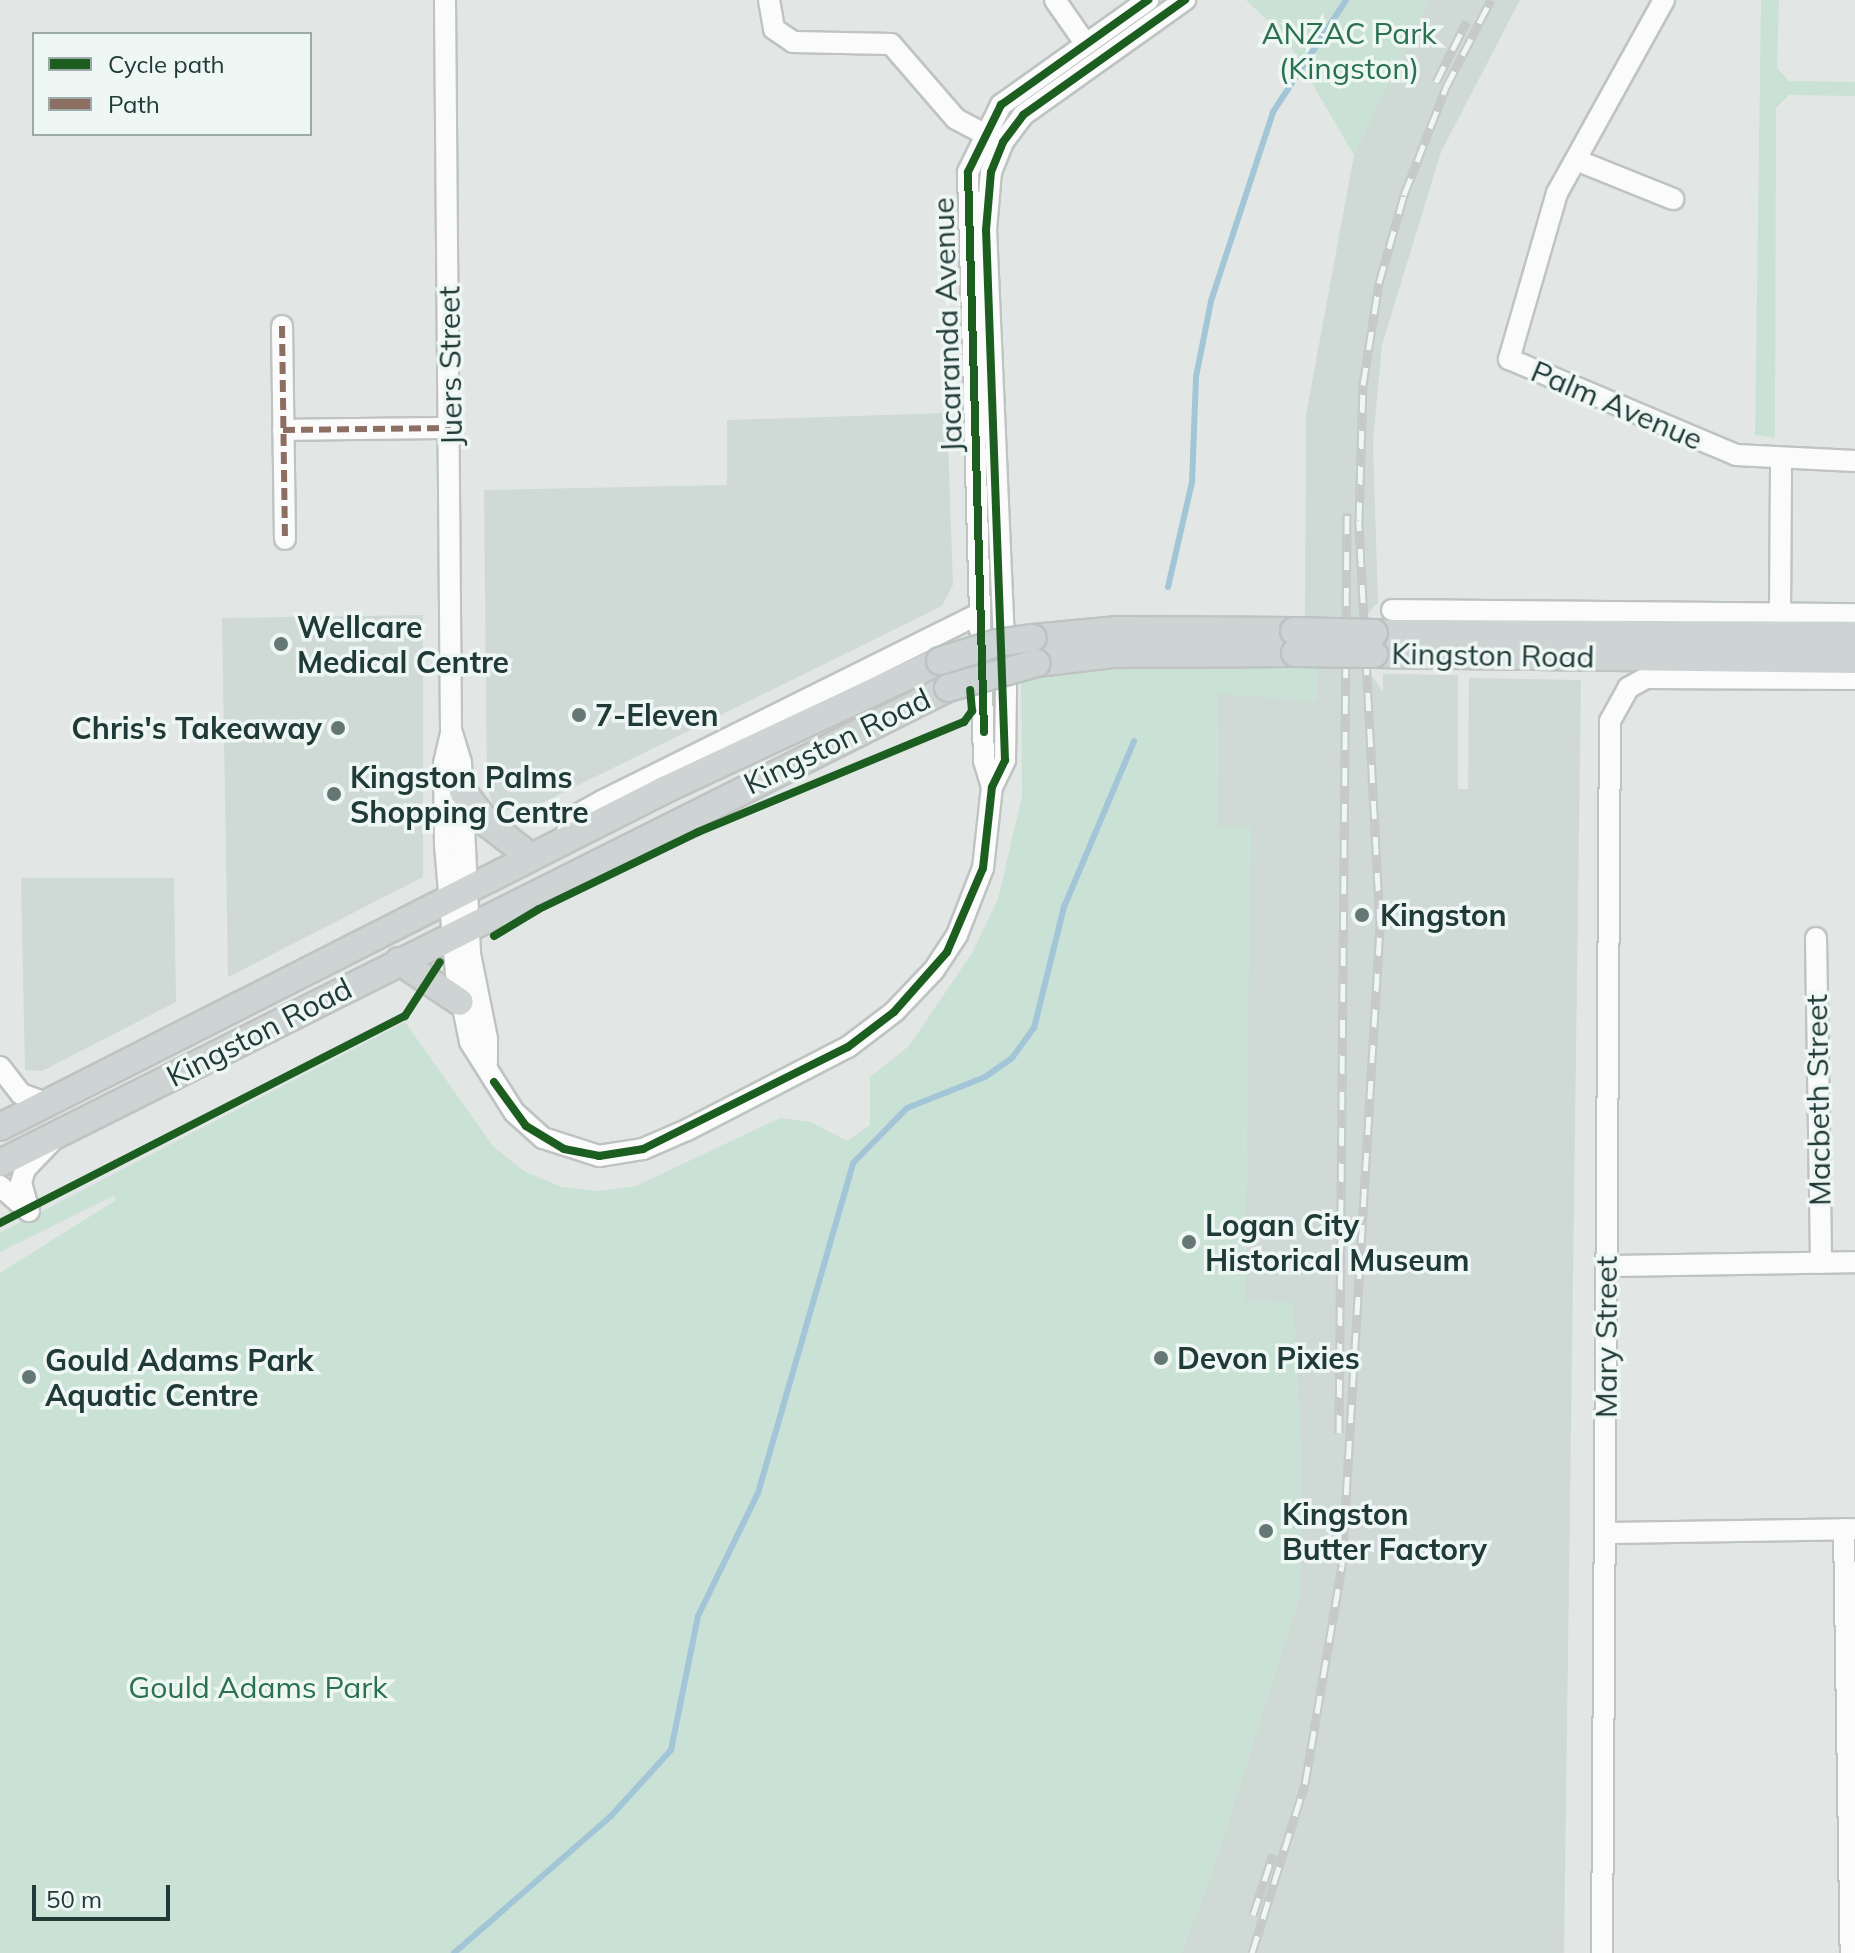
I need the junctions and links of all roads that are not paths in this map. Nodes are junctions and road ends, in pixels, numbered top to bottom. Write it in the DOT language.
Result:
graph roads {
  1 [pos="445,0"];
  2 [pos="769,0"];
  3 [pos="1055,0"];
  4 [pos="1185,0"];
  5 [pos="1664,0"];
  6 [pos="1142,4"];
  7 [pos="1151,28"];
  8 [pos="1085,43"];
  9 [pos="982,135"];
  10 [pos="1003,142"];
  11 [pos="1576,160"];
  12 [pos="1673,199"];
  13 [pos="282,326"];
  14 [pos="451,428"];
  15 [pos="283,430"];
  16 [pos="1781,461"];
  17 [pos="1855,461"];
  18 [pos="285,539"];
  19 [pos="1392,610"];
  20 [pos="979,614"];
  21 [pos="1780,614"];
  22 [pos="1855,614"];
  23 [pos="1855,635"];
  24 [pos="1374,644"];
  25 [pos="1035,650"];
  26 [pos="1855,660"];
  27 [pos="1855,679"];
  28 [pos="451,733"];
  29 [pos="992,787"];
  30 [pos="463,792"];
  31 [pos="562,842"];
  32 [pos="531,857"];
  33 [pos="458,894"];
  34 [pos="460,929"];
  35 [pos="1816,938"];
  36 [pos="399,961"];
  37 [pos="460,1002"];
  38 [pos="487,1062"];
  39 [pos="0,1067"];
  40 [pos="48,1104"];
  41 [pos="0,1127"];
  42 [pos="59,1133"];
  43 [pos="0,1163"];
  44 [pos="0,1186"];
  45 [pos="1855,1262"];
  46 [pos="1821,1263"];
  47 [pos="1607,1266"];
  48 [pos="1849,1529"];
  49 [pos="1605,1533"];
  50 [pos="1602,1953"];
  51 [pos="1851,1953"];
  1 -- 14 [label="street, Juers Street"];
  2 -- 9 [label="street"];
  3 -- 8 [label="street"];
  4 -- 7 [label="street, Jacaranda Avenue"];
  5 -- 11 [label="street, Palm Avenue"];
  6 -- 7 [label="street"];
  6 -- 8 [label="street, Jacaranda Avenue"];
  7 -- 10 [label="street, Jacaranda Avenue"];
  8 -- 9 [label="street, Jacaranda Avenue"];
  9 -- 10 [label="street"];
  9 -- 20 [label="street, Jacaranda Avenue"];
  10 -- 29 [label="street, Jacaranda Avenue"];
  11 -- 12 [label="street"];
  11 -- 16 [label="street, Palm Avenue"];
  13 -- 15 [label="street"];
  14 -- 15 [label="street"];
  14 -- 28 [label="street, Juers Street"];
  15 -- 18 [label="street"];
  16 -- 17 [label="street"];
  16 -- 21 [label="street"];
  19 -- 21 [label="street, Kingston Road"];
  20 -- 29 [label="street, Jacaranda Avenue"];
  20 -- 31 [label="street, Kingston Road"];
  21 -- 22 [label="street, Kingston Road"];
  23 -- 24 [label="main road, Kingston Road"];
  24 -- 25 [label="main road, Kingston Road, bridge"];
  24 -- 26 [label="main road, Kingston Road"];
  25 -- 31 [label="main road, Kingston Road, bridge"];
  25 -- 34 [label="main road, Kingston Road, bridge"];
  27 -- 47 [label="street, Mary Street"];
  28 -- 30 [label="street, Juers Street"];
  28 -- 33 [label="street, Juers Street"];
  29 -- 38 [label="street, Jacaranda Avenue"];
  30 -- 32 [label="main road"];
  30 -- 33 [label="street, Juers Street"];
  31 -- 32 [label="main road, Kingston Road"];
  32 -- 33 [label="main road, Kingston Road"];
  33 -- 34 [label="street, Jacaranda Avenue"];
  33 -- 40 [label="main road, Kingston Road"];
  34 -- 36 [label="main road, Kingston Road"];
  34 -- 37 [label="street, Jacaranda Avenue"];
  34 -- 38 [label="street, Jacaranda Avenue"];
  35 -- 46 [label="street, Macbeth Street"];
  36 -- 37 [label="main road"];
  36 -- 42 [label="main road, Kingston Road"];
  37 -- 38 [label="street, Jacaranda Avenue"];
  39 -- 40 [label="street"];
  40 -- 41 [label="main road, Kingston Road"];
  42 -- 43 [label="main road, Kingston Road"];
  42 -- 44 [label="street"];
  45 -- 46 [label="street"];
  46 -- 47 [label="street"];
  47 -- 49 [label="street, Mary Street"];
  48 -- 49 [label="street"];
  48 -- 51 [label="street"];
  49 -- 50 [label="street, Mary Street"];
}
